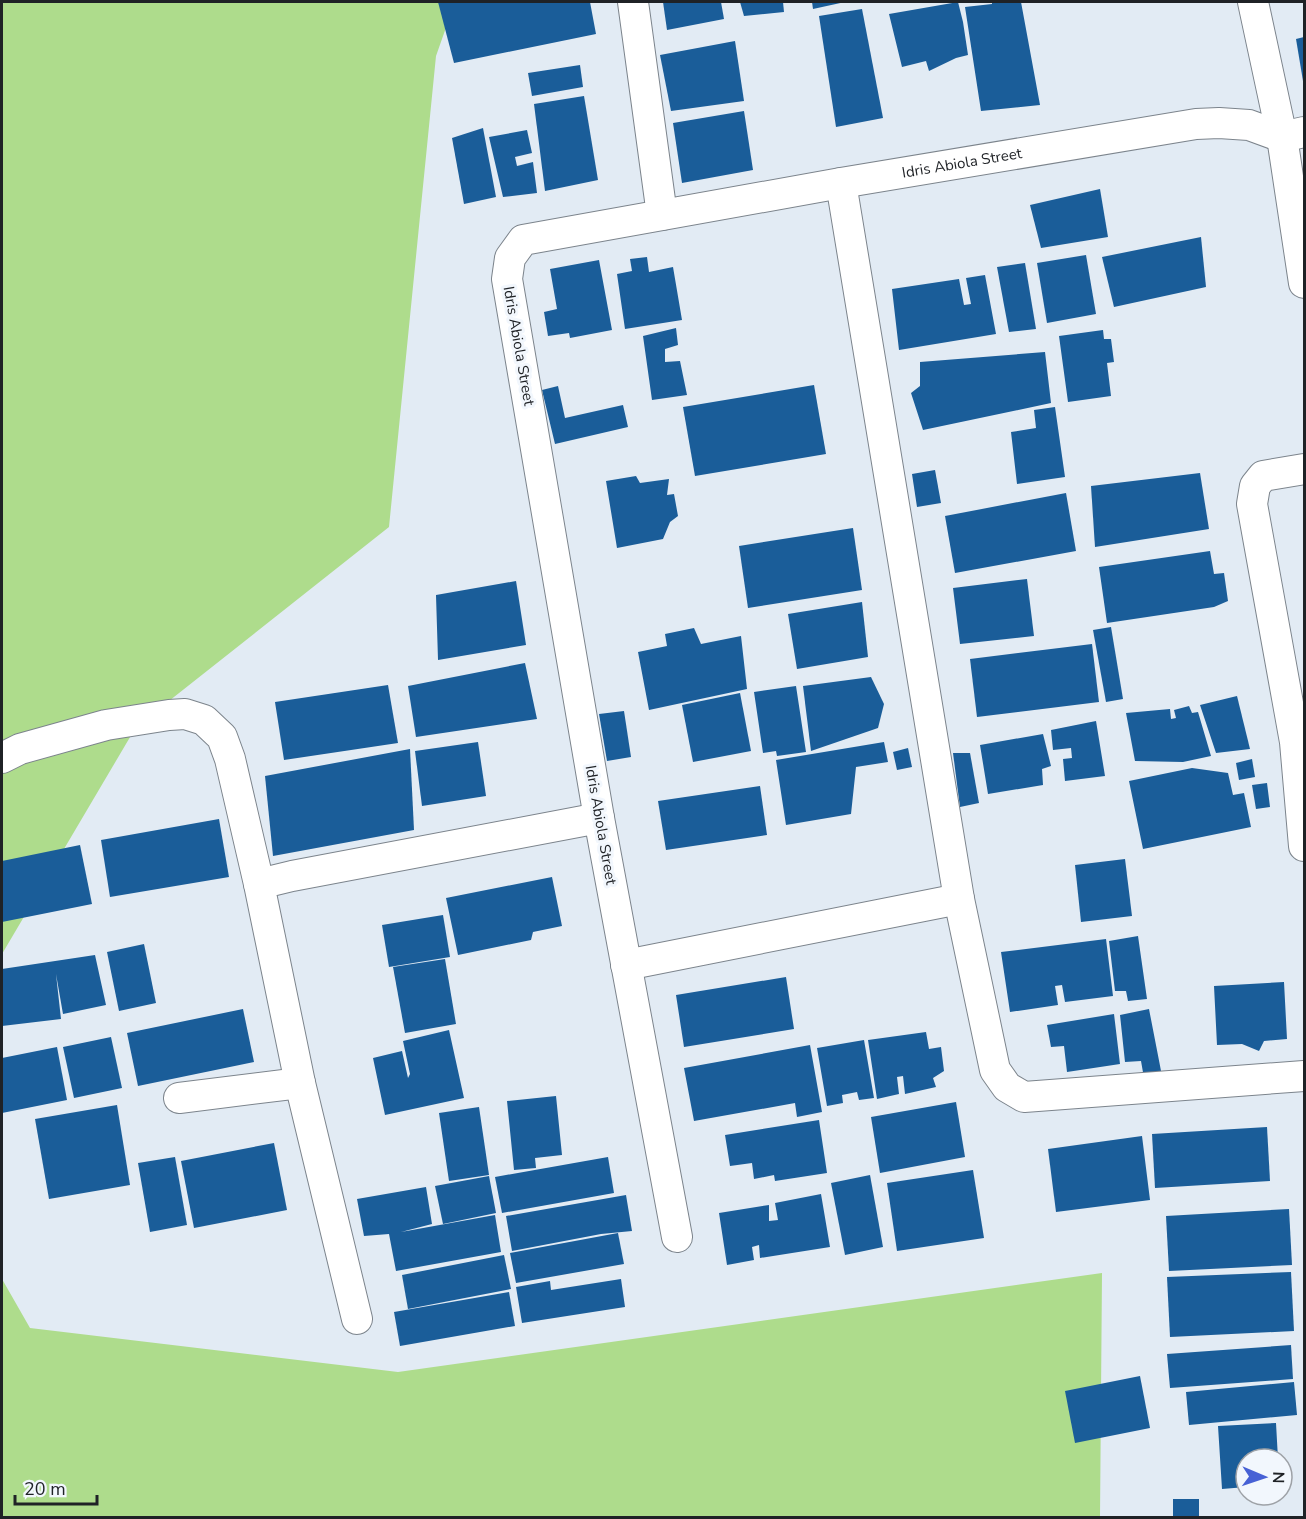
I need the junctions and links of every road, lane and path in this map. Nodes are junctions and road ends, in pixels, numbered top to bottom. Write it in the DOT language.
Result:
graph roads {
  1 [pos="633,2"];
  2 [pos="1253,2"];
  3 [pos="1297,134"];
  4 [pos="841,183"];
  5 [pos="662,215"];
  6 [pos="1305,283"];
  7 [pos="1305,469"];
  8 [pos="2,758"];
  9 [pos="599,818"];
  10 [pos="1305,846"];
  11 [pos="259,884"];
  12 [pos="959,899"];
  13 [pos="626,965"];
  14 [pos="1305,1076"];
  15 [pos="300,1083"];
  16 [pos="179,1098"];
  17 [pos="677,1238"];
  18 [pos="357,1319"];
  1 -- 5 [label="street"];
  2 -- 3 [label="street"];
  3 -- 4 [label="street, Idris Abiola Street"];
  3 -- 6 [label="street"];
  4 -- 5 [label="street, Idris Abiola Street"];
  4 -- 12 [label="street"];
  5 -- 9 [label="street, Idris Abiola Street"];
  7 -- 10 [label="street"];
  8 -- 11 [label="street"];
  9 -- 11 [label="street"];
  9 -- 13 [label="street, Idris Abiola Street"];
  11 -- 15 [label="street"];
  12 -- 13 [label="street"];
  12 -- 14 [label="street"];
  13 -- 17 [label="street, Idris Abiola Street"];
  15 -- 16 [label="street"];
  15 -- 18 [label="street"];
}
